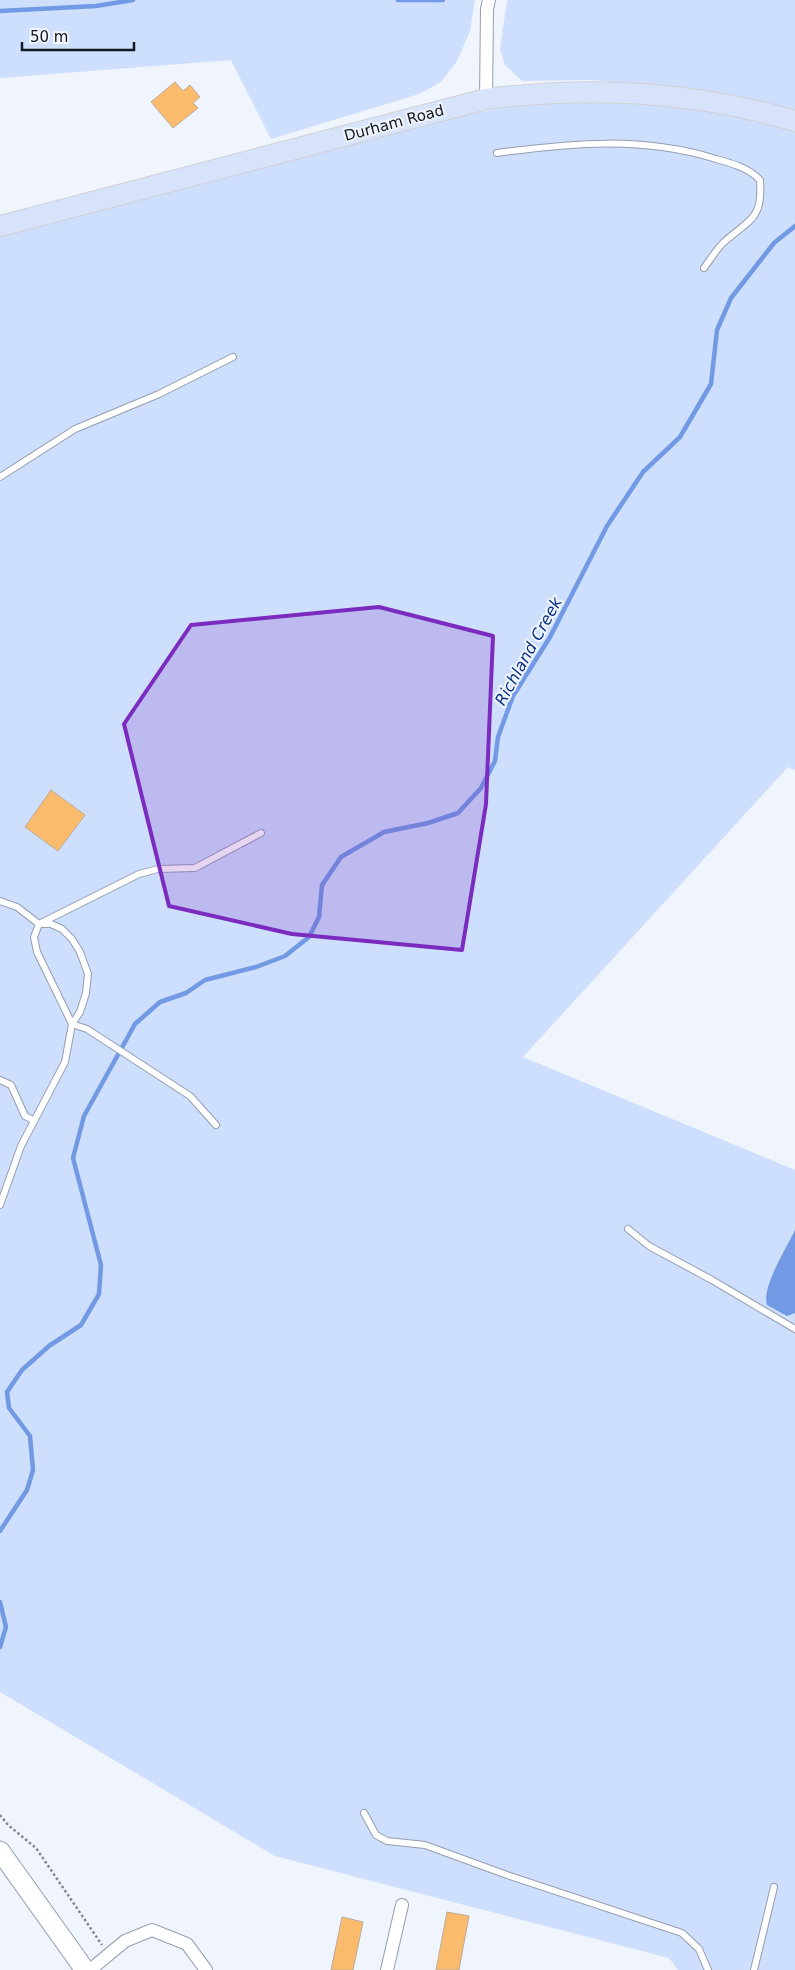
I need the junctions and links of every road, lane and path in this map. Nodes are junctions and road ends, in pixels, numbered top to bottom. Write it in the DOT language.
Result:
graph roads {
  1 [pos="489,0"];
  2 [pos="486,99"];
  3 [pos="795,120"];
  4 [pos="497,153"];
  5 [pos="0,226"];
  6 [pos="704,268"];
  7 [pos="233,357"];
  8 [pos="0,477"];
  9 [pos="261,833"];
  10 [pos="0,901"];
  11 [pos="39,924"];
  12 [pos="72,1024"];
  13 [pos="0,1080"];
  14 [pos="34,1120"];
  15 [pos="216,1125"];
  16 [pos="0,1206"];
  17 [pos="628,1229"];
  18 [pos="795,1329"];
  19 [pos="364,1813"];
  20 [pos="0,1815"];
  21 [pos="0,1851"];
  22 [pos="774,1887"];
  23 [pos="402,1905"];
  24 [pos="88,1924"];
  25 [pos="85,1970"];
  26 [pos="90,1970"];
  27 [pos="206,1970"];
  28 [pos="387,1970"];
  29 [pos="708,1970"];
  30 [pos="754,1970"];
  1 -- 2 [label="street"];
  2 -- 3 [label="main road, Durham Road"];
  2 -- 5 [label="main road, Durham Road"];
  4 -- 6 [label="lane"];
  7 -- 8 [label="lane"];
  9 -- 11 [label="lane"];
  10 -- 11 [label="lane"];
  11 -- 12 [label="lane"];
  11 -- 12 [label="lane"];
  12 -- 14 [label="lane"];
  12 -- 15 [label="lane"];
  13 -- 14 [label="lane"];
  14 -- 16 [label="lane"];
  17 -- 18 [label="lane"];
  19 -- 29 [label="lane"];
  20 -- 24 [label="path"];
  21 -- 25 [label="street"];
  22 -- 30 [label="lane"];
  23 -- 28 [label="street"];
  26 -- 27 [label="street"];
}
